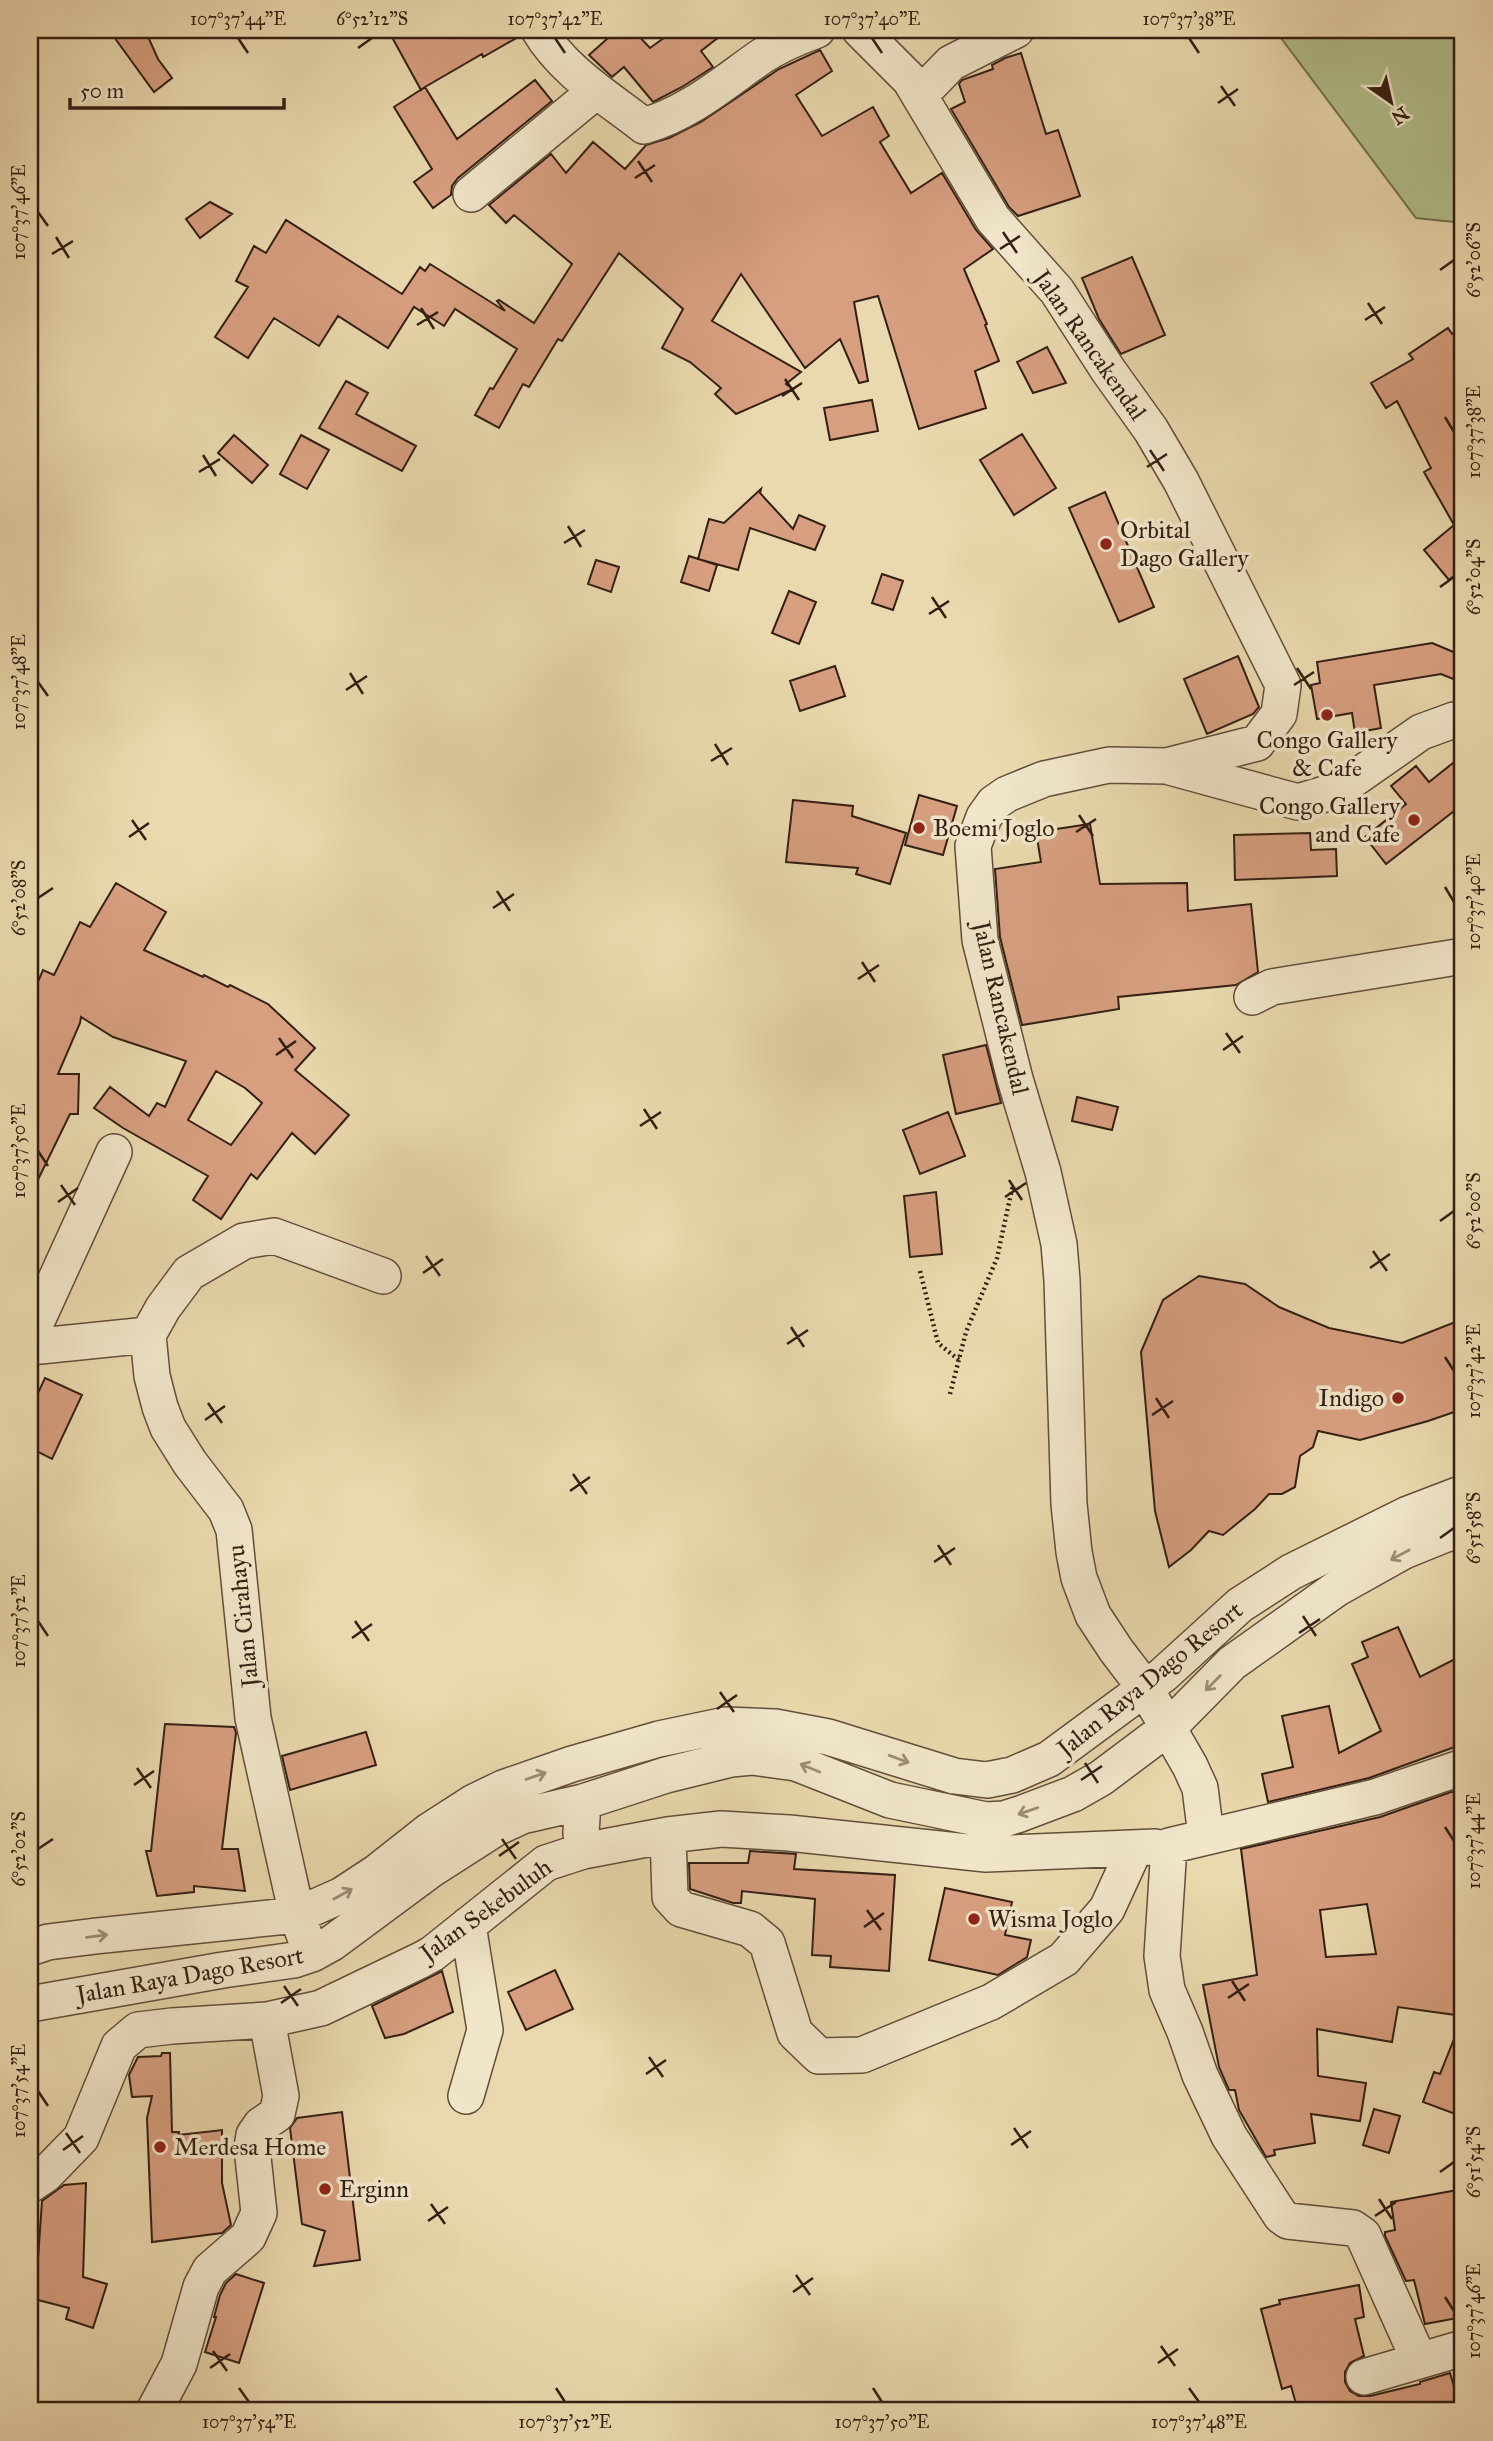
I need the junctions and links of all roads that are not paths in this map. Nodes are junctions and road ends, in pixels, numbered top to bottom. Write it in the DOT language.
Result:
graph roads {
  1 [pos="539,30"];
  2 [pos="817,30"];
  3 [pos="860,30"];
  4 [pos="971,30"];
  5 [pos="1016,30"];
  6 [pos="915,88"];
  7 [pos="596,91"];
  8 [pos="471,194"];
  9 [pos="1463,721"];
  10 [pos="1167,766"];
  11 [pos="1463,956"];
  12 [pos="1252,997"];
  13 [pos="114,1153"];
  14 [pos="383,1276"];
  15 [pos="148,1335"];
  16 [pos="30,1336"];
  17 [pos="30,1347"];
  18 [pos="1463,1493"];
  19 [pos="1463,1531"];
  20 [pos="1145,1688"];
  21 [pos="726,1725"];
  22 [pos="1169,1727"];
  23 [pos="659,1739"];
  24 [pos="730,1759"];
  25 [pos="1463,1768"];
  26 [pos="666,1775"];
  27 [pos="583,1802"];
  28 [pos="668,1835"];
  29 [pos="1206,1836"];
  30 [pos="1169,1846"];
  31 [pos="1135,1848"];
  32 [pos="583,1851"];
  33 [pos="297,1915"];
  34 [pos="468,1925"];
  35 [pos="30,1948"];
  36 [pos="312,1954"];
  37 [pos="30,2004"];
  38 [pos="267,2020"];
  39 [pos="466,2096"];
  40 [pos="30,2185"];
  41 [pos="1463,2348"];
  42 [pos="1419,2360"];
  43 [pos="1364,2377"];
  44 [pos="154,2411"];
  1 -- 7 [label="street"];
  2 -- 7 [label="street"];
  3 -- 6 [label="street, Jalan Rancakendal"];
  4 -- 6 [label="street"];
  5 -- 6 [label="street"];
  6 -- 10 [label="street, Jalan Rancakendal"];
  7 -- 8 [label="street"];
  9 -- 10 [label="street"];
  10 -- 20 [label="street, Jalan Rancakendal"];
  11 -- 12 [label="street"];
  13 -- 16 [label="street"];
  14 -- 15 [label="street"];
  15 -- 17 [label="street"];
  15 -- 33 [label="street, Jalan Cirahayu"];
  18 -- 20 [label="street, Jalan Raya Dago Resort"];
  19 -- 22 [label="street, Jalan Raya Dago Resort, one-way"];
  21 -- 20 [label="street, Jalan Raya Dago Resort, one-way"];
  20 -- 22 [label="street, Jalan Rancakendal"];
  21 -- 23 [label="street, Jalan Raya Dago Resort"];
  21 -- 24 [label="street"];
  22 -- 24 [label="street, Jalan Raya Dago Resort, one-way"];
  22 -- 29 [label="street, Jalan Rancakendal"];
  23 -- 26 [label="street"];
  33 -- 23 [label="street, Jalan Raya Dago Resort, one-way"];
  24 -- 26 [label="street, Jalan Raya Dago Resort"];
  25 -- 29 [label="street"];
  26 -- 27 [label="street, Jalan Raya Dago Resort"];
  27 -- 32 [label="street, Jalan Sekebuluh"];
  27 -- 36 [label="street, Jalan Raya Dago Resort"];
  28 -- 31 [label="street"];
  28 -- 31 [label="street"];
  28 -- 32 [label="street"];
  29 -- 30 [label="street"];
  30 -- 31 [label="street"];
  30 -- 42 [label="street"];
  32 -- 34 [label="street, Jalan Sekebuluh"];
  35 -- 33 [label="street, Jalan Raya Dago Resort, one-way"];
  33 -- 36 [label="street, Jalan Cirahayu"];
  34 -- 38 [label="street, Jalan Sekebuluh"];
  34 -- 39 [label="street"];
  36 -- 37 [label="street, Jalan Raya Dago Resort"];
  38 -- 40 [label="street, Jalan Sekebuluh"];
  38 -- 44 [label="street"];
  41 -- 42 [label="street"];
  42 -- 43 [label="street"];
}
